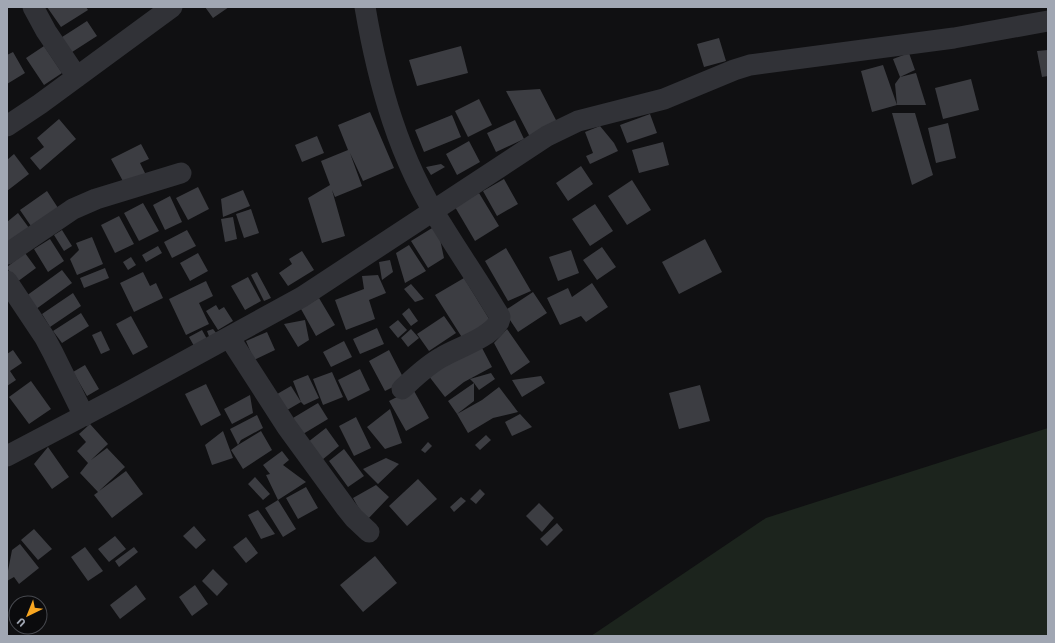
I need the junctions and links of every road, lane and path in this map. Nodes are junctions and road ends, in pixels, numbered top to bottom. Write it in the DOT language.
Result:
graph roads {
  1 [pos="34,7"];
  2 [pos="172,7"];
  3 [pos="365,7"];
  4 [pos="1048,21"];
  5 [pos="77,77"];
  6 [pos="7,126"];
  7 [pos="181,173"];
  8 [pos="433,212"];
  9 [pos="7,254"];
  10 [pos="7,281"];
  11 [pos="229,337"];
  12 [pos="402,389"];
  13 [pos="84,416"];
  14 [pos="7,456"];
  15 [pos="369,532"];
  1 -- 5 [label="street"];
  2 -- 5 [label="street"];
  3 -- 8 [label="street"];
  4 -- 8 [label="street"];
  5 -- 6 [label="street"];
  7 -- 9 [label="street"];
  8 -- 11 [label="street"];
  8 -- 12 [label="street"];
  10 -- 13 [label="street"];
  11 -- 13 [label="street"];
  11 -- 15 [label="street"];
  13 -- 14 [label="street"];
}
